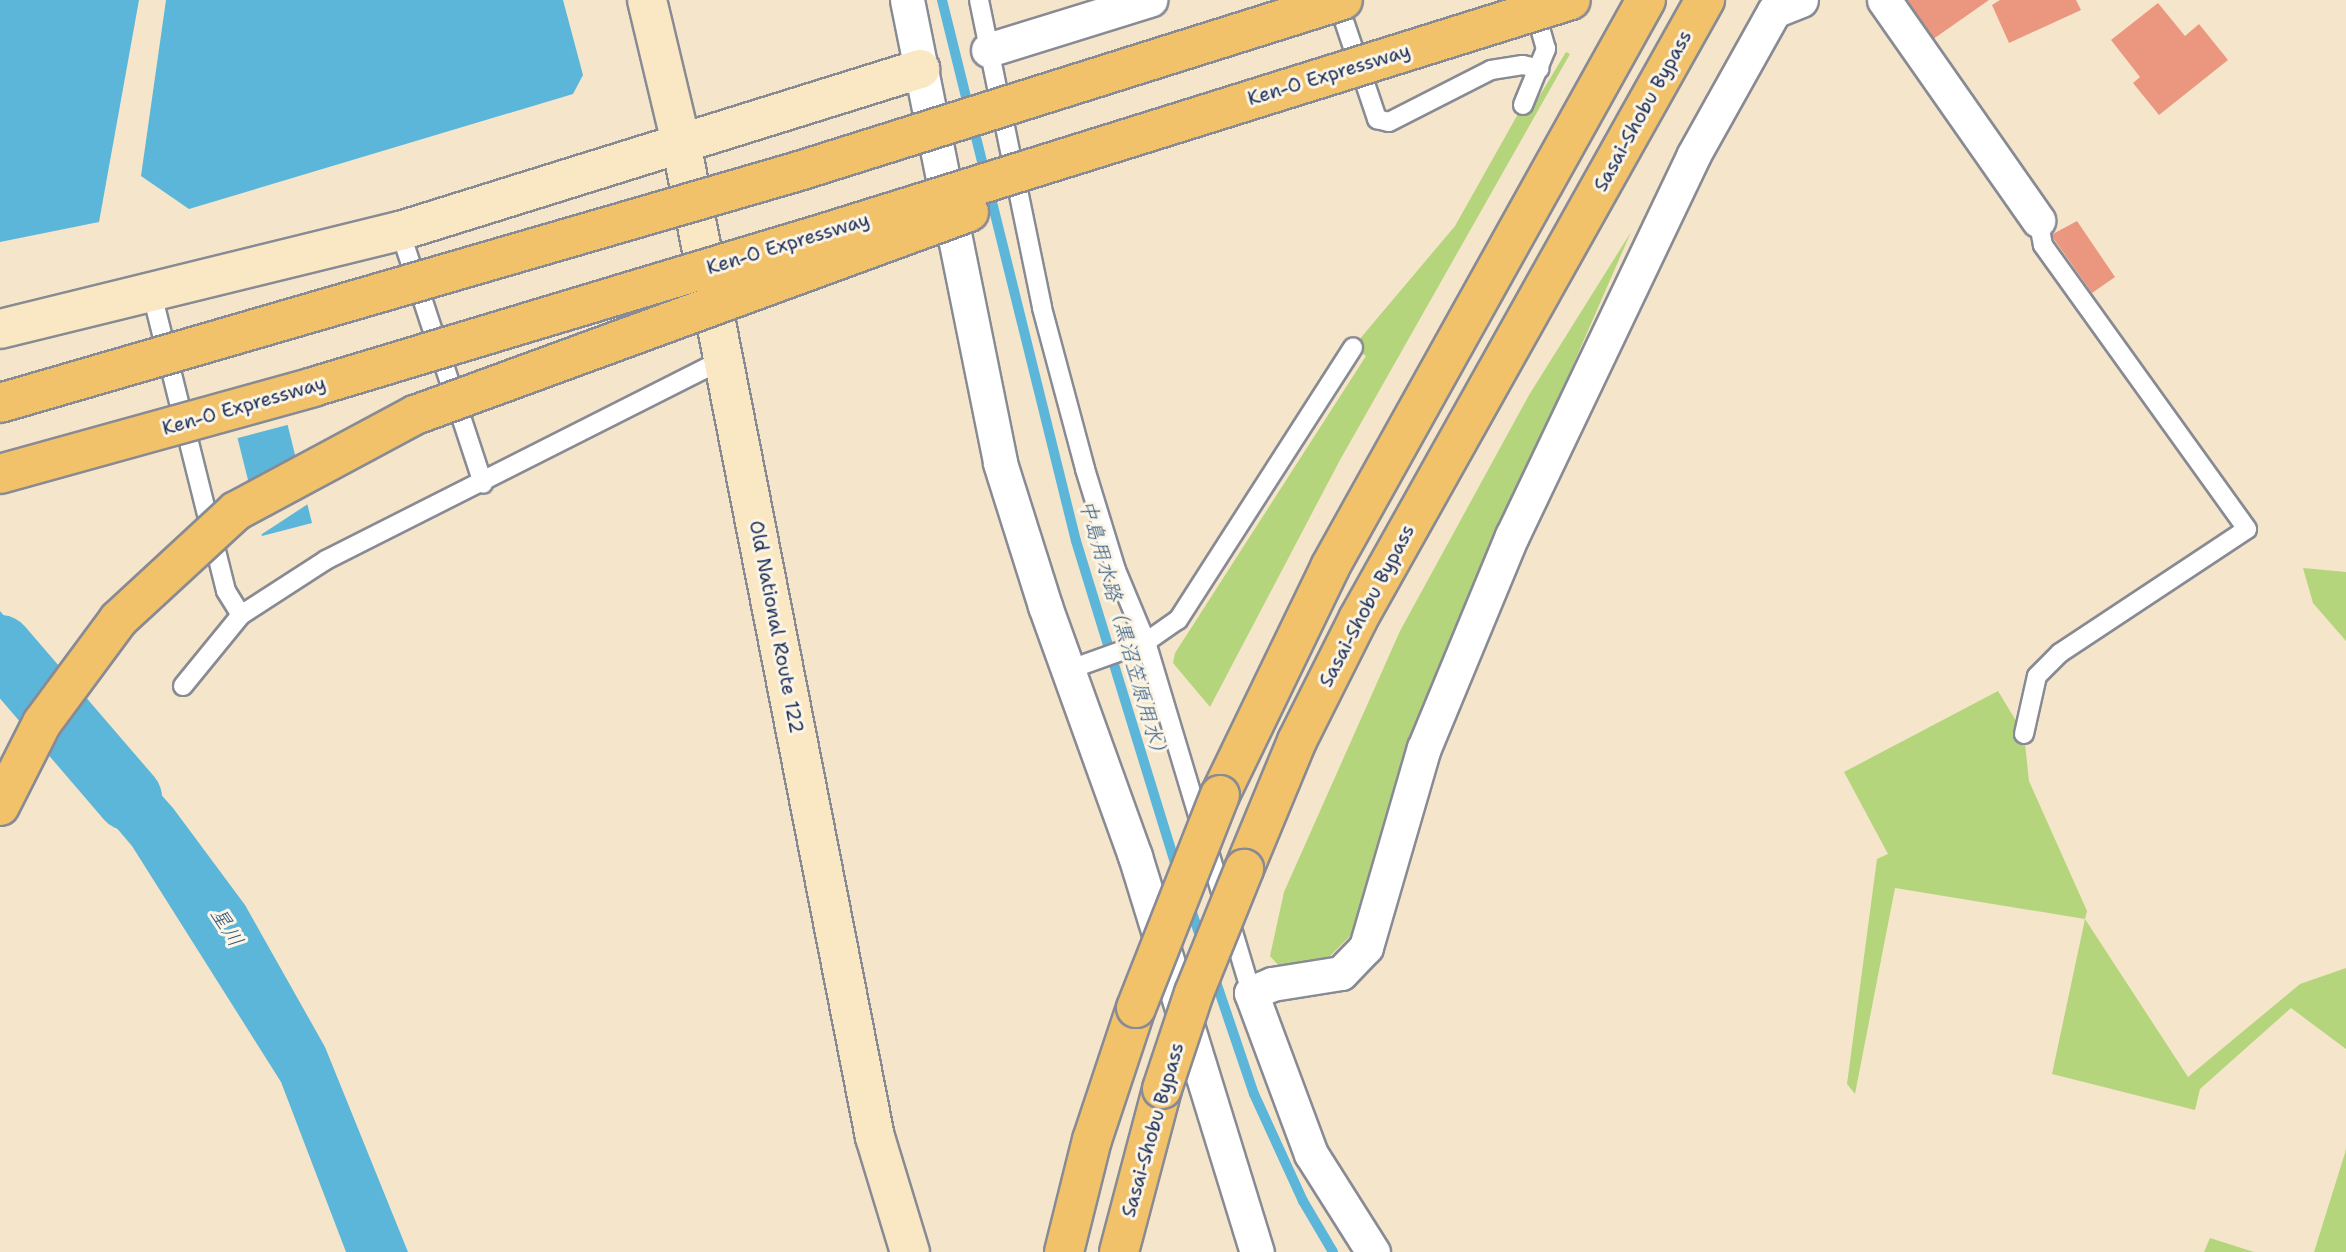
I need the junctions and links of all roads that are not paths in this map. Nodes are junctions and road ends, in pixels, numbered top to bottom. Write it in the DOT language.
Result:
graph roads {
  1 [pos="647,0"];
  2 [pos="907,0"];
  3 [pos="979,0"];
  4 [pos="1150,0"];
  5 [pos="1337,0"];
  6 [pos="1343,0"];
  7 [pos="1532,0"];
  8 [pos="1572,0"];
  9 [pos="1646,0"];
  10 [pos="1705,0"];
  11 [pos="1801,0"];
  12 [pos="1884,0"];
  13 [pos="988,50"];
  14 [pos="920,69"];
  15 [pos="1540,69"];
  16 [pos="1327,75"];
  17 [pos="1523,105"];
  18 [pos="681,143"];
  19 [pos="2038,220"];
  20 [pos="400,231"];
  21 [pos="152,294"];
  22 [pos="0,329"];
  23 [pos="1353,347"];
  24 [pos="724,359"];
  25 [pos="0,403"];
  26 [pos="0,474"];
  27 [pos="484,484"];
  28 [pos="241,615"];
  29 [pos="1139,644"];
  30 [pos="1077,667"];
  31 [pos="183,686"];
  32 [pos="2024,734"];
  33 [pos="0,806"];
  34 [pos="1251,993"];
  35 [pos="910,1252"];
  36 [pos="1064,1252"];
  37 [pos="1119,1252"];
  38 [pos="1257,1252"];
  39 [pos="1373,1252"];
  1 -- 18 [label="street, Old National Route 122"];
  2 -- 14 [label="street"];
  3 -- 13 [label="lane"];
  4 -- 13 [label="street"];
  5 -- 15 [label="lane"];
  6 -- 25 [label="highway, bridge"];
  7 -- 15 [label="lane"];
  8 -- 16 [label="highway, Ken-O Expressway, bridge"];
  9 -- 36 [label="highway, bridge"];
  10 -- 37 [label="highway, Sasai-Shobu Bypass, bridge"];
  11 -- 34 [label="street"];
  12 -- 19 [label="street"];
  13 -- 29 [label="lane"];
  14 -- 18 [label="street"];
  14 -- 30 [label="street"];
  15 -- 17 [label="lane"];
  16 -- 26 [label="highway, Ken-O Expressway, bridge"];
  16 -- 33 [label="highway, bridge"];
  18 -- 20 [label="street"];
  18 -- 24 [label="street, Old National Route 122"];
  19 -- 32 [label="lane"];
  20 -- 21 [label="street"];
  20 -- 27 [label="lane"];
  21 -- 22 [label="street"];
  21 -- 28 [label="lane"];
  23 -- 29 [label="lane"];
  24 -- 27 [label="lane"];
  24 -- 35 [label="street, Old National Route 122"];
  27 -- 28 [label="lane"];
  28 -- 31 [label="lane"];
  29 -- 30 [label="lane"];
  29 -- 34 [label="lane"];
  30 -- 38 [label="street"];
  34 -- 39 [label="street"];
}
